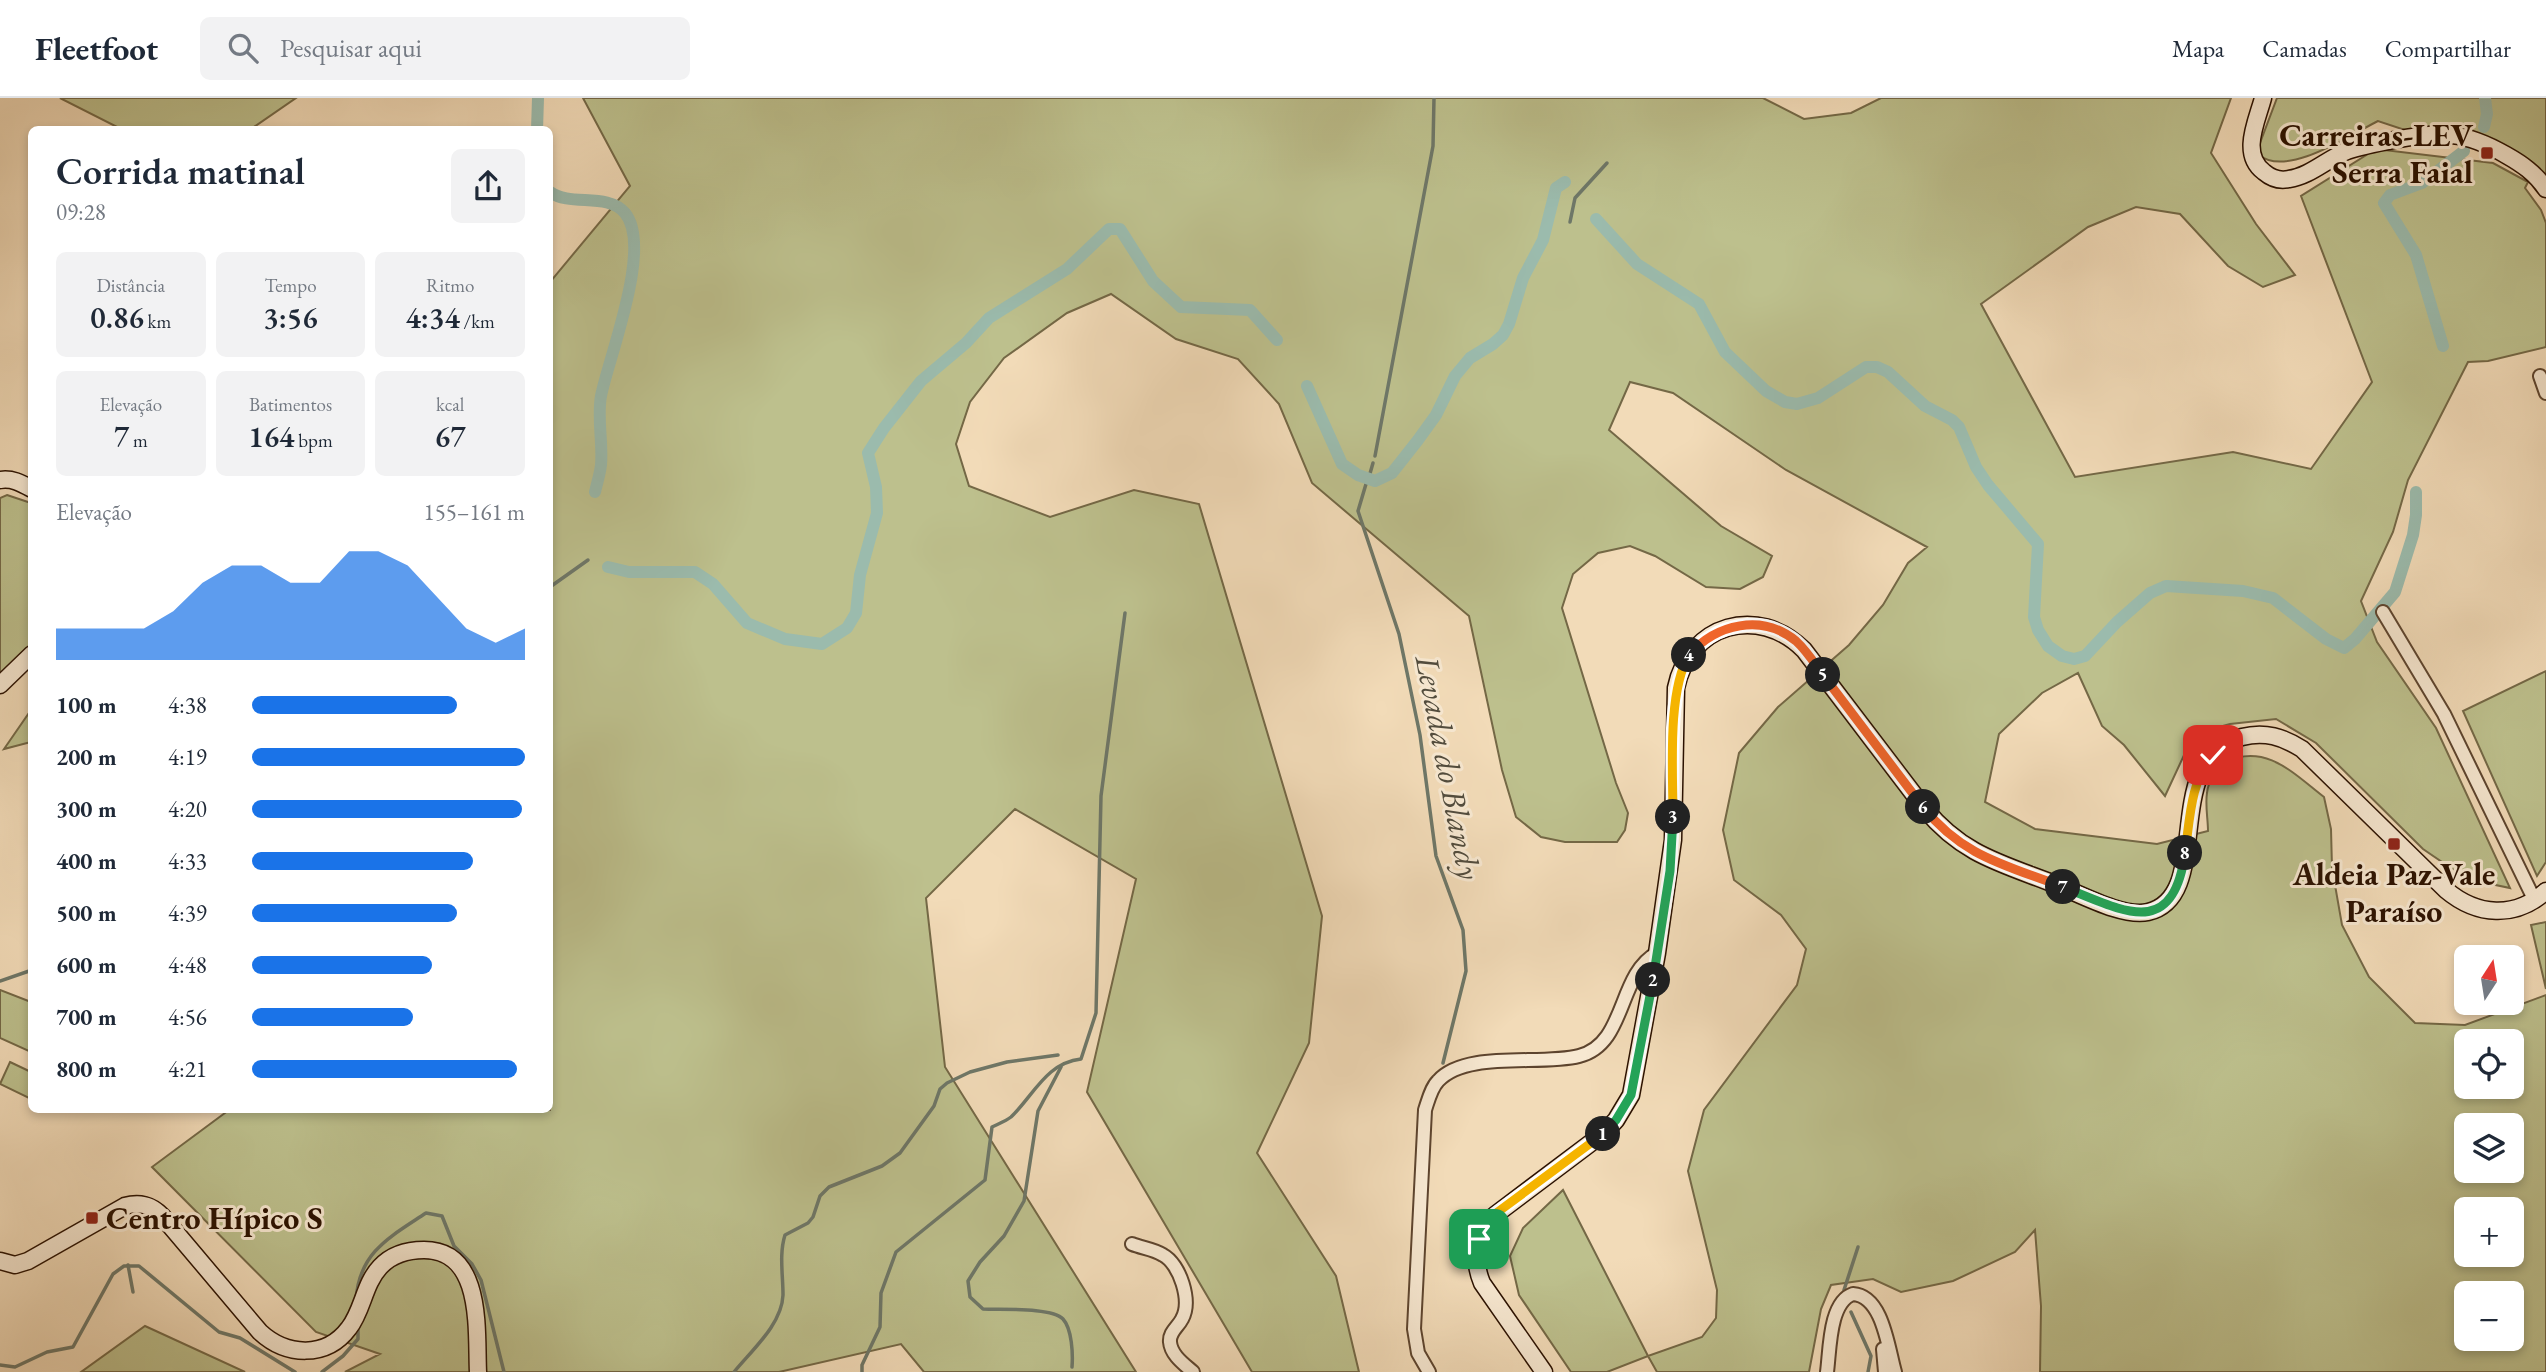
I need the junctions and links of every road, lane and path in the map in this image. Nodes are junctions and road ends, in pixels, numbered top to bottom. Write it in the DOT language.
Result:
graph roads {
  1 [pos="2263,98"];
  2 [pos="2546,189"];
  3 [pos="2540,376"];
  4 [pos="2546,394"];
  5 [pos="0,480"];
  6 [pos="28,487"];
  7 [pos="2383,611"];
  8 [pos="28,658"];
  9 [pos="0,685"];
  10 [pos="2541,896"];
  11 [pos="1657,953"];
  12 [pos="1132,1244"];
  13 [pos="0,1261"];
  14 [pos="1885,1338"];
  15 [pos="1427,1371"];
  16 [pos="478,1372"];
  17 [pos="1193,1372"];
  18 [pos="1544,1372"];
  19 [pos="1827,1372"];
  20 [pos="1885,1372"];
  21 [pos="1895,1372"];
  1 -- 2 [label="main road"];
  3 -- 4 [label="street"];
  5 -- 6 [label="main road"];
  7 -- 10 [label="street"];
  8 -- 9 [label="main road"];
  10 -- 11 [label="main road"];
  11 -- 15 [label="street"];
  11 -- 18 [label="main road"];
  12 -- 17 [label="street"];
  13 -- 16 [label="main road"];
  14 -- 19 [label="street"];
  14 -- 20 [label="street"];
  14 -- 21 [label="street"];
}
